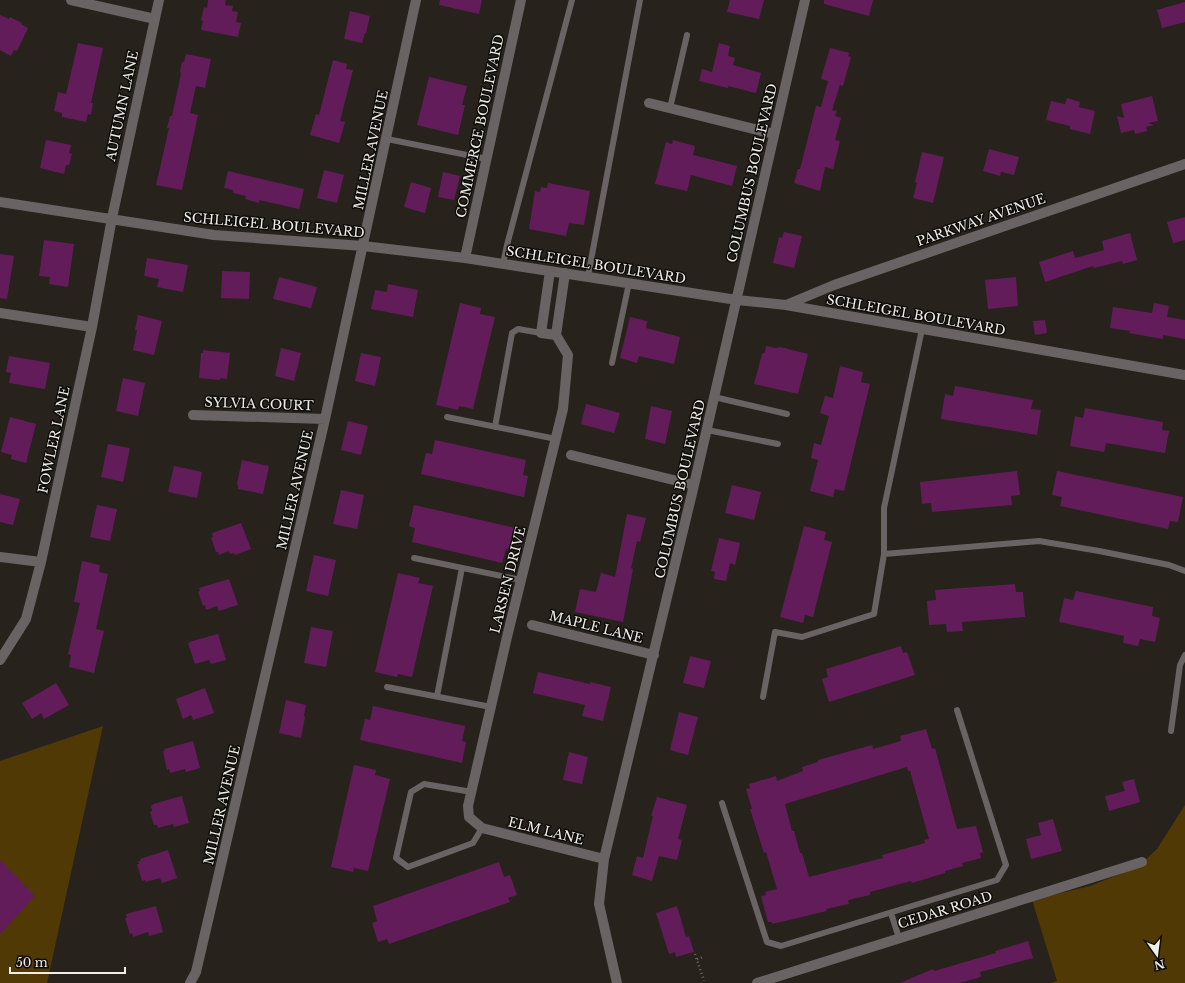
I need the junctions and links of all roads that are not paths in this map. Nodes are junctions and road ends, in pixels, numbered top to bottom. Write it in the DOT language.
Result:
graph roads {
  1 [pos="71,0"];
  2 [pos="159,0"];
  3 [pos="416,0"];
  4 [pos="521,0"];
  5 [pos="572,0"];
  6 [pos="640,0"];
  7 [pos="805,0"];
  8 [pos="155,19"];
  9 [pos="687,35"];
  10 [pos="649,103"];
  11 [pos="670,108"];
  12 [pos="774,134"];
  13 [pos="386,139"];
  14 [pos="487,160"];
  15 [pos="1185,164"];
  16 [pos="0,202"];
  17 [pos="112,218"];
  18 [pos="363,246"];
  19 [pos="465,258"];
  20 [pos="503,264"];
  21 [pos="550,271"];
  22 [pos="564,273"];
  23 [pos="588,276"];
  24 [pos="629,283"];
  25 [pos="737,300"];
  26 [pos="786,305"];
  27 [pos="0,313"];
  28 [pos="92,327"];
  29 [pos="922,329"];
  30 [pos="541,333"];
  31 [pos="556,335"];
  32 [pos="612,363"];
  33 [pos="1185,375"];
  34 [pos="714,398"];
  35 [pos="787,414"];
  36 [pos="192,415"];
  37 [pos="447,418"];
  38 [pos="325,419"];
  39 [pos="494,427"];
  40 [pos="707,430"];
  41 [pos="556,439"];
  42 [pos="778,444"];
  43 [pos="571,455"];
  44 [pos="694,485"];
  45 [pos="884,554"];
  46 [pos="0,557"];
  47 [pos="414,558"];
  48 [pos="41,562"];
  49 [pos="462,568"];
  50 [pos="1185,571"];
  51 [pos="521,580"];
  52 [pos="532,625"];
  53 [pos="654,655"];
  54 [pos="1185,655"];
  55 [pos="0,660"];
  56 [pos="387,687"];
  57 [pos="437,696"];
  58 [pos="763,697"];
  59 [pos="491,707"];
  60 [pos="957,710"];
  61 [pos="1171,731"];
  62 [pos="472,792"];
  63 [pos="722,803"];
  64 [pos="482,828"];
  65 [pos="604,859"];
  66 [pos="1142,862"];
  67 [pos="891,913"];
  68 [pos="899,938"];
  69 [pos="190,983"];
  70 [pos="618,983"];
  71 [pos="757,983"];
  1 -- 8 [label="street"];
  2 -- 8 [label="street, AUTUMN LANE"];
  3 -- 13 [label="street, MILLER AVENUE"];
  4 -- 14 [label="street, COMMERCE BOULEVARD"];
  5 -- 20 [label="lane"];
  6 -- 23 [label="lane"];
  7 -- 12 [label="street, COLUMBUS BOULEVARD"];
  8 -- 17 [label="street, AUTUMN LANE"];
  9 -- 11 [label="lane"];
  10 -- 11 [label="street"];
  11 -- 12 [label="street"];
  12 -- 25 [label="street, COLUMBUS BOULEVARD"];
  13 -- 14 [label="lane"];
  13 -- 18 [label="street, MILLER AVENUE"];
  14 -- 19 [label="street, COMMERCE BOULEVARD"];
  15 -- 26 [label="street, PARKWAY AVENUE"];
  16 -- 17 [label="street, SCHLEIGEL BOULEVARD"];
  17 -- 18 [label="street, SCHLEIGEL BOULEVARD"];
  17 -- 28 [label="street, FOWLER LANE"];
  18 -- 19 [label="street, SCHLEIGEL BOULEVARD"];
  18 -- 38 [label="street, MILLER AVENUE"];
  19 -- 20 [label="street, SCHLEIGEL BOULEVARD"];
  20 -- 21 [label="street, SCHLEIGEL BOULEVARD"];
  21 -- 22 [label="street, SCHLEIGEL BOULEVARD"];
  21 -- 30 [label="street"];
  22 -- 23 [label="street, SCHLEIGEL BOULEVARD"];
  22 -- 31 [label="street"];
  23 -- 24 [label="street, SCHLEIGEL BOULEVARD"];
  24 -- 25 [label="street, SCHLEIGEL BOULEVARD"];
  24 -- 32 [label="lane"];
  25 -- 26 [label="street, SCHLEIGEL BOULEVARD"];
  25 -- 34 [label="street, COLUMBUS BOULEVARD"];
  26 -- 29 [label="street, SCHLEIGEL BOULEVARD"];
  27 -- 28 [label="street"];
  28 -- 48 [label="street, FOWLER LANE"];
  29 -- 33 [label="street, SCHLEIGEL BOULEVARD"];
  29 -- 45 [label="lane"];
  30 -- 31 [label="street"];
  30 -- 39 [label="lane"];
  31 -- 41 [label="street, LARSEN DRIVE"];
  34 -- 35 [label="lane"];
  34 -- 40 [label="street, COLUMBUS BOULEVARD"];
  36 -- 38 [label="street, SYLVIA COURT"];
  37 -- 39 [label="lane"];
  38 -- 69 [label="street, MILLER AVENUE"];
  39 -- 41 [label="lane"];
  40 -- 42 [label="lane"];
  40 -- 44 [label="street, COLUMBUS BOULEVARD"];
  41 -- 51 [label="street, LARSEN DRIVE"];
  43 -- 44 [label="street"];
  44 -- 53 [label="street, COLUMBUS BOULEVARD"];
  45 -- 50 [label="lane"];
  45 -- 58 [label="lane"];
  46 -- 48 [label="street"];
  47 -- 49 [label="lane"];
  48 -- 55 [label="street, FOWLER LANE"];
  49 -- 51 [label="lane"];
  49 -- 57 [label="lane"];
  51 -- 59 [label="street, LARSEN DRIVE"];
  52 -- 53 [label="street, MAPLE LANE"];
  53 -- 65 [label="street, COLUMBUS BOULEVARD"];
  54 -- 61 [label="lane"];
  56 -- 57 [label="lane"];
  57 -- 59 [label="lane"];
  59 -- 62 [label="street, LARSEN DRIVE"];
  60 -- 67 [label="lane"];
  62 -- 64 [label="street, LARSEN DRIVE"];
  62 -- 64 [label="lane"];
  63 -- 67 [label="lane"];
  64 -- 65 [label="street, ELM LANE"];
  65 -- 70 [label="street, COLUMBUS BOULEVARD"];
  66 -- 68 [label="street, CEDAR ROAD"];
  67 -- 68 [label="lane"];
  68 -- 71 [label="street, CEDAR ROAD"];
}
